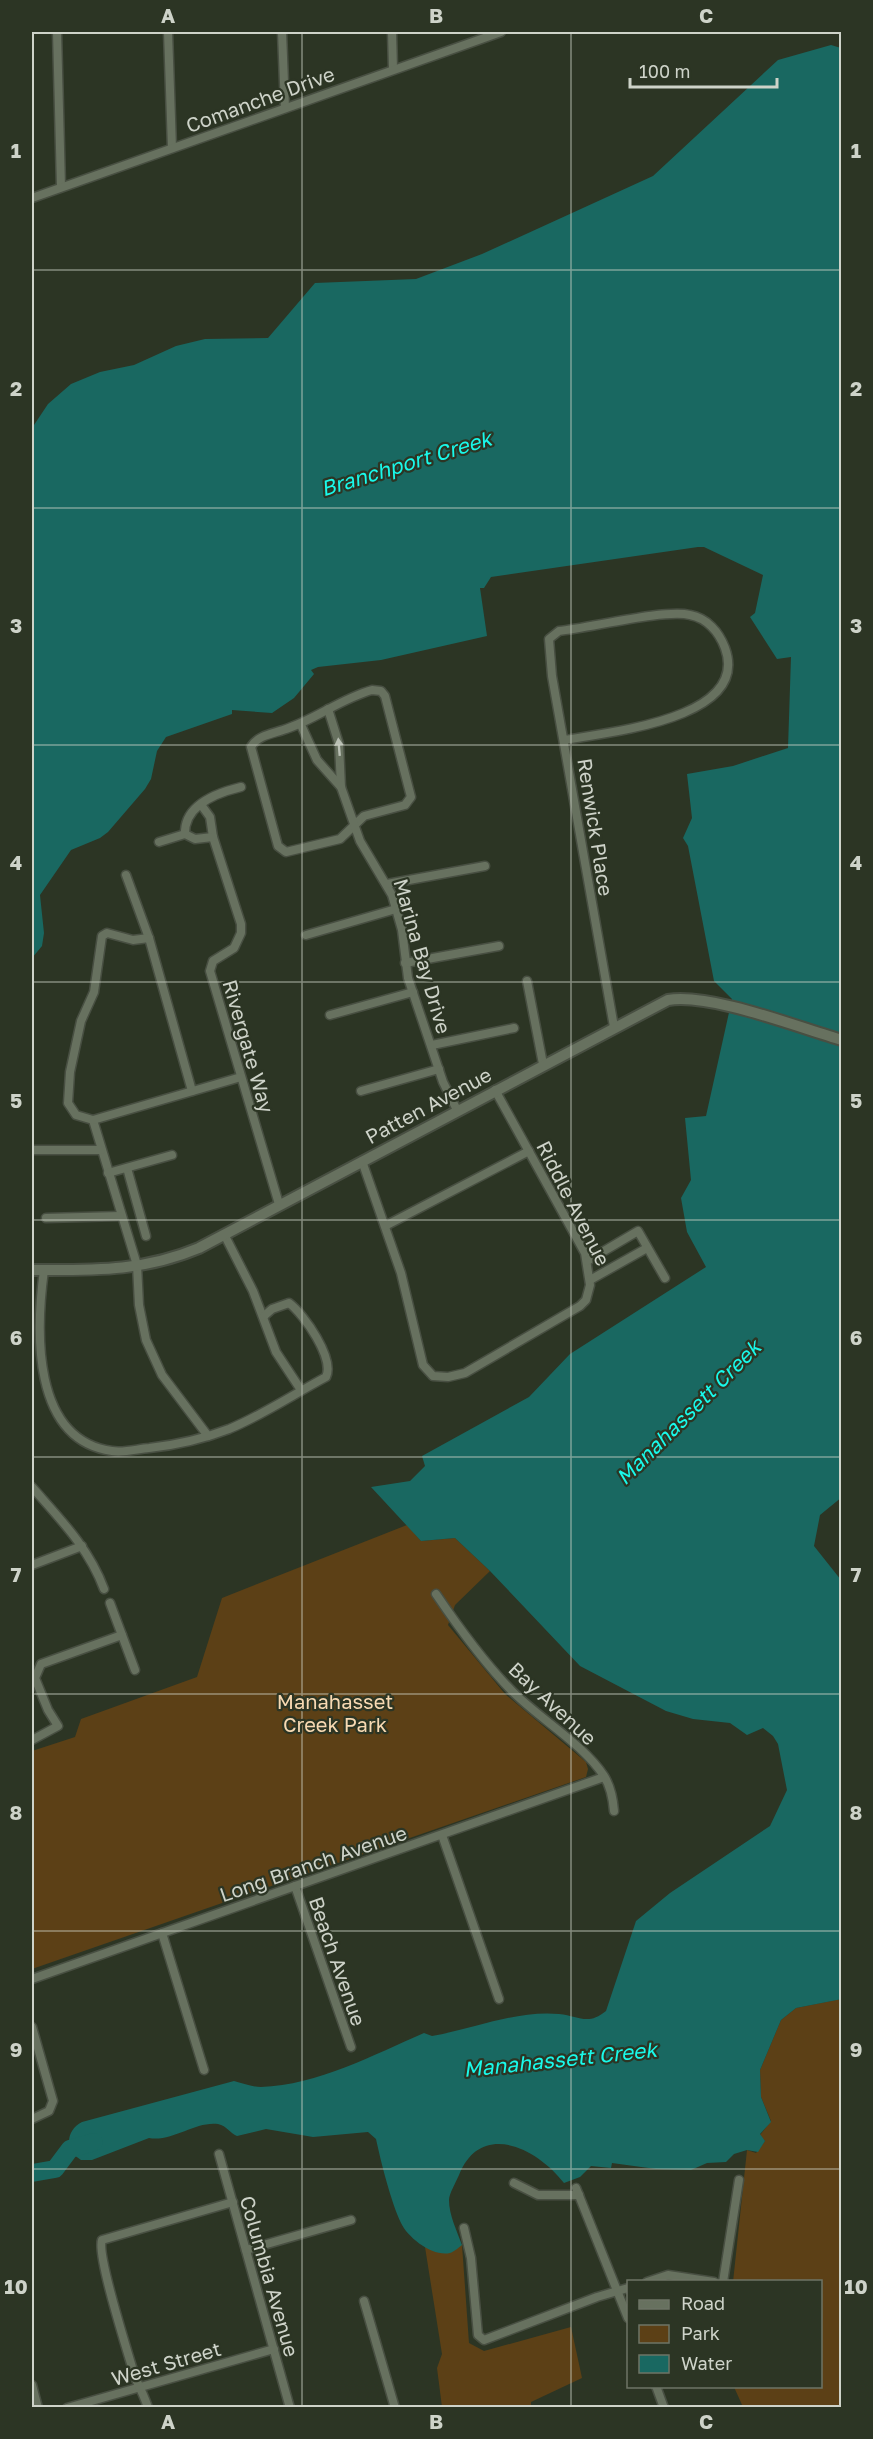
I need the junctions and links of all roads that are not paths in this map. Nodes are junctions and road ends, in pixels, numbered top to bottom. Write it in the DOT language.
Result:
graph roads {
  1 [pos="57,32"];
  2 [pos="168,32"];
  3 [pos="282,32"];
  4 [pos="392,32"];
  5 [pos="501,32"];
  6 [pos="393,69"];
  7 [pos="285,108"];
  8 [pos="172,148"];
  9 [pos="61,187"];
  10 [pos="32,198"];
  11 [pos="328,709"];
  12 [pos="301,725"];
  13 [pos="565,740"];
  14 [pos="241,787"];
  15 [pos="341,787"];
  16 [pos="202,806"];
  17 [pos="354,825"];
  18 [pos="185,834"];
  19 [pos="213,837"];
  20 [pos="159,842"];
  21 [pos="485,866"];
  22 [pos="126,875"];
  23 [pos="387,884"];
  24 [pos="396,909"];
  25 [pos="306,935"];
  26 [pos="149,938"];
  27 [pos="499,946"];
  28 [pos="405,963"];
  29 [pos="527,981"];
  30 [pos="413,992"];
  31 [pos="330,1015"];
  32 [pos="614,1027"];
  33 [pos="514,1028"];
  34 [pos="842,1040"];
  35 [pos="432,1045"];
  36 [pos="543,1064"];
  37 [pos="439,1069"];
  38 [pos="241,1077"];
  39 [pos="495,1090"];
  40 [pos="192,1091"];
  41 [pos="361,1091"];
  42 [pos="457,1110"];
  43 [pos="93,1120"];
  44 [pos="32,1150"];
  45 [pos="101,1150"];
  46 [pos="530,1151"];
  47 [pos="172,1155"];
  48 [pos="362,1161"];
  49 [pos="127,1168"];
  50 [pos="108,1173"];
  51 [pos="279,1204"];
  52 [pos="120,1216"];
  53 [pos="46,1218"];
  54 [pos="385,1226"];
  55 [pos="224,1234"];
  56 [pos="146,1236"];
  57 [pos="647,1248"];
  58 [pos="587,1261"];
  59 [pos="137,1265"];
  60 [pos="32,1270"];
  61 [pos="44,1270"];
  62 [pos="665,1278"];
  63 [pos="590,1280"];
  64 [pos="264,1316"];
  65 [pos="301,1390"];
  66 [pos="208,1436"];
  67 [pos="32,1487"];
  68 [pos="82,1545"];
  69 [pos="32,1565"];
  70 [pos="104,1589"];
  71 [pos="436,1594"];
  72 [pos="110,1603"];
  73 [pos="122,1635"];
  74 [pos="135,1670"];
  75 [pos="32,1740"];
  76 [pos="604,1777"];
  77 [pos="614,1811"];
  78 [pos="442,1836"];
  79 [pos="295,1886"];
  80 [pos="162,1933"];
  81 [pos="32,1979"];
  82 [pos="499,1999"];
  83 [pos="32,2027"];
  84 [pos="351,2047"];
  85 [pos="204,2070"];
  86 [pos="32,2120"];
  87 [pos="219,2154"];
  88 [pos="739,2181"];
  89 [pos="514,2183"];
  90 [pos="233,2202"];
  91 [pos="351,2220"];
  92 [pos="464,2228"];
  93 [pos="246,2250"];
  94 [pos="653,2280"];
  95 [pos="701,2280"];
  96 [pos="723,2280"];
  97 [pos="627,2288"];
  98 [pos="618,2291"];
  99 [pos="364,2301"];
  100 [pos="627,2315"];
  101 [pos="274,2349"];
  102 [pos="32,2385"];
  103 [pos="140,2387"];
  104 [pos="657,2388"];
  105 [pos="38,2408"];
  106 [pos="67,2408"];
  107 [pos="148,2408"];
  108 [pos="290,2408"];
  109 [pos="395,2408"];
  110 [pos="664,2408"];
  1 -- 9 [label="street"];
  2 -- 8 [label="street"];
  3 -- 7 [label="street"];
  4 -- 6 [label="street"];
  5 -- 6 [label="street, Comanche Drive"];
  6 -- 7 [label="street, Comanche Drive"];
  7 -- 8 [label="street, Comanche Drive"];
  8 -- 9 [label="street, Comanche Drive"];
  9 -- 10 [label="street, Comanche Drive"];
  11 -- 12 [label="street"];
  15 -- 11 [label="street, Marina Bay Drive, one-way"];
  11 -- 17 [label="street"];
  12 -- 15 [label="street"];
  12 -- 17 [label="street"];
  13 -- 13 [label="street, Renwick Place"];
  13 -- 32 [label="street, Renwick Place"];
  14 -- 16 [label="street"];
  15 -- 17 [label="street, Marina Bay Drive"];
  16 -- 18 [label="street"];
  16 -- 19 [label="street, Rivergate Way"];
  17 -- 23 [label="street, Marina Bay Drive"];
  18 -- 19 [label="street"];
  18 -- 20 [label="street"];
  19 -- 38 [label="street, Rivergate Way"];
  21 -- 23 [label="street"];
  22 -- 26 [label="street"];
  23 -- 24 [label="street, Marina Bay Drive"];
  24 -- 25 [label="street"];
  24 -- 28 [label="street, Marina Bay Drive"];
  26 -- 40 [label="street"];
  26 -- 43 [label="street"];
  27 -- 28 [label="street"];
  28 -- 30 [label="street, Marina Bay Drive"];
  29 -- 36 [label="street"];
  30 -- 31 [label="street"];
  30 -- 35 [label="street, Marina Bay Drive"];
  32 -- 34 [label="street, Patten Avenue"];
  32 -- 36 [label="street, Patten Avenue"];
  33 -- 35 [label="street"];
  35 -- 37 [label="street, Marina Bay Drive"];
  36 -- 39 [label="street, Patten Avenue"];
  37 -- 41 [label="street"];
  37 -- 42 [label="street, Marina Bay Drive"];
  38 -- 40 [label="street"];
  38 -- 51 [label="street, Rivergate Way"];
  39 -- 42 [label="street, Patten Avenue"];
  39 -- 46 [label="street, Riddle Avenue"];
  40 -- 43 [label="street"];
  42 -- 48 [label="street, Patten Avenue"];
  43 -- 45 [label="street"];
  44 -- 45 [label="street"];
  45 -- 50 [label="street"];
  46 -- 54 [label="street"];
  46 -- 58 [label="street, Riddle Avenue"];
  47 -- 49 [label="street"];
  48 -- 51 [label="street, Patten Avenue"];
  48 -- 54 [label="street"];
  49 -- 50 [label="street"];
  49 -- 56 [label="street"];
  50 -- 52 [label="street"];
  51 -- 55 [label="street, Patten Avenue"];
  52 -- 53 [label="street"];
  52 -- 59 [label="street"];
  54 -- 63 [label="street"];
  55 -- 59 [label="street, Patten Avenue"];
  55 -- 64 [label="street"];
  57 -- 58 [label="street"];
  57 -- 62 [label="street"];
  57 -- 63 [label="street, Riddle Avenue"];
  58 -- 63 [label="street, Riddle Avenue"];
  59 -- 61 [label="street, Patten Avenue"];
  59 -- 66 [label="street"];
  60 -- 61 [label="street, Patten Avenue"];
  61 -- 66 [label="street"];
  64 -- 65 [label="street"];
  64 -- 65 [label="street"];
  65 -- 66 [label="street"];
  67 -- 68 [label="street"];
  68 -- 69 [label="street"];
  68 -- 70 [label="street"];
  71 -- 76 [label="street, Bay Avenue"];
  72 -- 73 [label="street"];
  73 -- 74 [label="street"];
  73 -- 75 [label="street"];
  76 -- 77 [label="street, Bay Avenue"];
  76 -- 78 [label="street, Long Branch Avenue"];
  78 -- 79 [label="street, Long Branch Avenue"];
  78 -- 82 [label="street"];
  79 -- 80 [label="street, Long Branch Avenue"];
  79 -- 84 [label="street, Beach Avenue"];
  80 -- 81 [label="street, Long Branch Avenue"];
  80 -- 85 [label="street"];
  83 -- 86 [label="street"];
  87 -- 90 [label="street, Columbia Avenue"];
  88 -- 96 [label="street"];
  89 -- 98 [label="street"];
  90 -- 93 [label="street, Columbia Avenue"];
  90 -- 103 [label="street"];
  91 -- 93 [label="street"];
  92 -- 98 [label="street"];
  93 -- 101 [label="street, Columbia Avenue"];
  94 -- 95 [label="street"];
  97 -- 98 [label="street"];
  98 -- 100 [label="street"];
  99 -- 109 [label="street"];
  101 -- 103 [label="street, West Street"];
  101 -- 108 [label="street, Columbia Avenue"];
  102 -- 105 [label="street"];
  103 -- 106 [label="street, West Street"];
  103 -- 107 [label="street"];
  104 -- 110 [label="street"];
}
